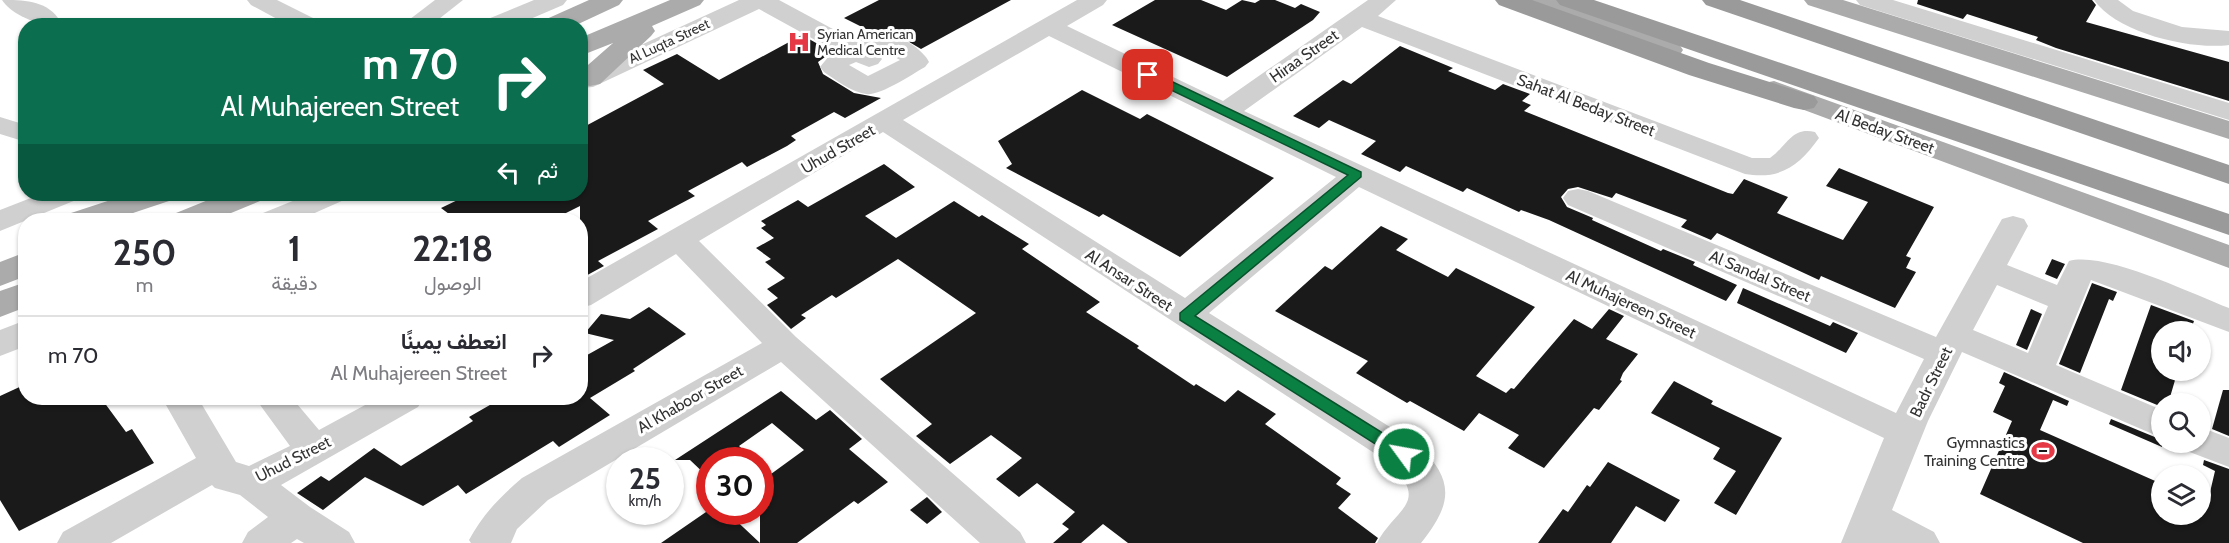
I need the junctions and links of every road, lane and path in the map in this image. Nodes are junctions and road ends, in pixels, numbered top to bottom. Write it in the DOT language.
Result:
graph roads {
  1 [pos="14,0"];
  2 [pos="259,0"];
  3 [pos="451,0"];
  4 [pos="555,0"];
  5 [pos="610,0"];
  6 [pos="691,0"];
  7 [pos="760,0"];
  8 [pos="1095,0"];
  9 [pos="1384,0"];
  10 [pos="1508,0"];
  11 [pos="1543,0"];
  12 [pos="1569,0"];
  13 [pos="1639,0"];
  14 [pos="1715,0"];
  15 [pos="1817,0"];
  16 [pos="1868,0"];
  17 [pos="2106,0"];
  18 [pos="661,6"];
  19 [pos="1359,17"];
  20 [pos="46,18"];
  21 [pos="294,18"];
  22 [pos="425,18"];
  23 [pos="511,18"];
  24 [pos="569,18"];
  25 [pos="1049,27"];
  26 [pos="2229,38"];
  27 [pos="588,44"];
  28 [pos="855,52"];
  29 [pos="1875,56"];
  30 [pos="896,74"];
  31 [pos="588,77"];
  32 [pos="588,79"];
  33 [pos="930,93"];
  34 [pos="2115,94"];
  35 [pos="2187,99"];
  36 [pos="1225,112"];
  37 [pos="2229,112"];
  38 [pos="1838,113"];
  39 [pos="885,122"];
  40 [pos="0,125"];
  41 [pos="2229,130"];
  42 [pos="18,131"];
  43 [pos="1805,138"];
  44 [pos="2229,153"];
  45 [pos="1356,175"];
  46 [pos="2229,175"];
  47 [pos="1578,198"];
  48 [pos="49,201"];
  49 [pos="138,201"];
  50 [pos="163,201"];
  51 [pos="232,201"];
  52 [pos="318,201"];
  53 [pos="2229,207"];
  54 [pos="20,213"];
  55 [pos="102,213"];
  56 [pos="135,213"];
  57 [pos="204,213"];
  58 [pos="290,213"];
  59 [pos="18,214"];
  60 [pos="0,221"];
  61 [pos="2229,225"];
  62 [pos="2013,226"];
  63 [pos="680,240"];
  64 [pos="18,245"];
  65 [pos="0,252"];
  66 [pos="2229,257"];
  67 [pos="18,266"];
  68 [pos="1989,270"];
  69 [pos="0,274"];
  70 [pos="588,292"];
  71 [pos="18,297"];
  72 [pos="2065,300"];
  73 [pos="0,305"];
  74 [pos="1185,316"];
  75 [pos="2229,321"];
  76 [pos="18,336"];
  77 [pos="0,344"];
  78 [pos="784,345"];
  79 [pos="1948,345"];
  80 [pos="2037,371"];
  81 [pos="188,405"];
  82 [pos="278,405"];
  83 [pos="394,405"];
  84 [pos="2151,420"];
  85 [pos="1906,433"];
  86 [pos="2211,446"];
  87 [pos="314,450"];
  88 [pos="2229,453"];
  89 [pos="234,473"];
  90 [pos="296,518"];
  91 [pos="1865,530"];
  92 [pos="77,543"];
  93 [pos="262,543"];
  94 [pos="335,543"];
  95 [pos="491,543"];
  96 [pos="1006,543"];
  97 [pos="1396,543"];
  98 [pos="1920,543"];
  1 -- 20 [label="street"];
  2 -- 21 [label="street"];
  3 -- 22 [label="street"];
  4 -- 23 [label="street"];
  5 -- 24 [label="main road"];
  6 -- 18 [label="main road, Al Luqta Street"];
  7 -- 28 [label="street"];
  7 -- 32 [label="street, Al Luqta Street"];
  8 -- 25 [label="street, Uhud Street"];
  9 -- 19 [label="street, Hiraa Street"];
  10 -- 38 [label="highway"];
  11 -- 38 [label="main road, Al Beday Street"];
  12 -- 61 [label="highway"];
  13 -- 53 [label="highway"];
  14 -- 29 [label="highway"];
  15 -- 34 [label="main road"];
  16 -- 35 [label="street"];
  17 -- 26 [label="street"];
  18 -- 27 [label="main road, Al Luqta Street"];
  18 -- 31 [label="main road"];
  19 -- 36 [label="street, Hiraa Street"];
  19 -- 43 [label="street, Sahat Al Beday Street"];
  25 -- 33 [label="street, Uhud Street"];
  25 -- 36 [label="street, Al Muhajereen Street"];
  28 -- 30 [label="street"];
  28 -- 30 [label="street"];
  29 -- 44 [label="highway"];
  29 -- 46 [label="highway"];
  30 -- 33 [label="street"];
  33 -- 39 [label="street, Uhud Street"];
  34 -- 35 [label="main road"];
  34 -- 41 [label="main road"];
  35 -- 37 [label="street"];
  36 -- 45 [label="street, Al Muhajereen Street"];
  38 -- 66 [label="main road, Al Beday Street"];
  39 -- 63 [label="street, Uhud Street"];
  39 -- 74 [label="street, Al Ansar Street"];
  40 -- 42 [label="street"];
  45 -- 74 [label="street"];
  45 -- 85 [label="street, Al Muhajereen Street"];
  47 -- 79 [label="street, Al Sandal Street"];
  48 -- 54 [label="street"];
  49 -- 55 [label="main road"];
  50 -- 56 [label="main road"];
  51 -- 57 [label="main road"];
  52 -- 58 [label="street"];
  59 -- 60 [label="street"];
  62 -- 68 [label="street, Badr Street"];
  63 -- 70 [label="street, Uhud Street"];
  63 -- 78 [label="street"];
  64 -- 65 [label="main road"];
  67 -- 69 [label="main road"];
  68 -- 72 [label="street"];
  68 -- 79 [label="street, Badr Street"];
  71 -- 73 [label="main road"];
  72 -- 75 [label="street"];
  72 -- 80 [label="street"];
  74 -- 97 [label="street, Al Ansar Street"];
  76 -- 77 [label="street"];
  78 -- 95 [label="street, Al Khaboor Street"];
  78 -- 96 [label="street"];
  79 -- 80 [label="street, Al Sandal Street"];
  79 -- 85 [label="street, Badr Street"];
  80 -- 84 [label="street, Al Sandal Street"];
  81 -- 89 [label="street"];
  82 -- 87 [label="street"];
  83 -- 87 [label="street, Uhud Street"];
  85 -- 91 [label="street, Badr Street"];
  86 -- 88 [label="street"];
  87 -- 89 [label="street, Uhud Street"];
  89 -- 90 [label="street"];
  89 -- 92 [label="street, Uhud Street"];
  90 -- 93 [label="street"];
  90 -- 94 [label="street"];
  91 -- 98 [label="street"];
}
